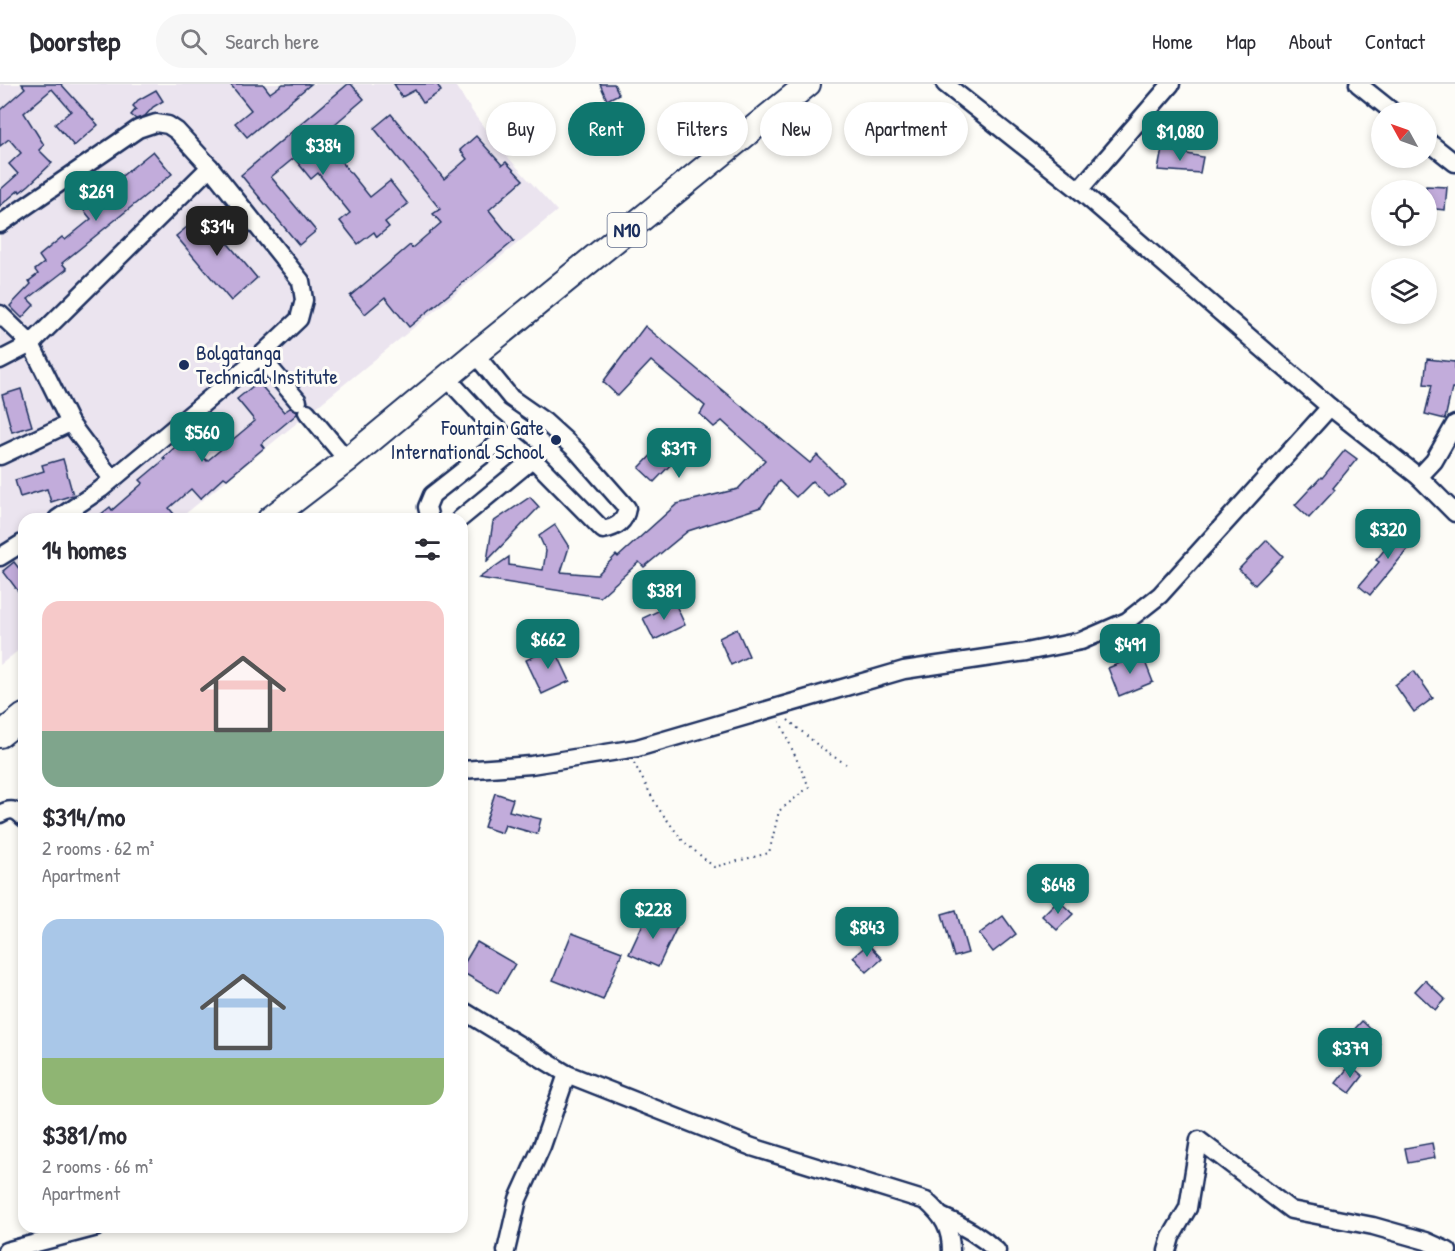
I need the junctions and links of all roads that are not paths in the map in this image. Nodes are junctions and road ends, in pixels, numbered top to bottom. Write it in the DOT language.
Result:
graph roads {
  1 [pos="808,84"];
  2 [pos="945,84"];
  3 [pos="1171,84"];
  4 [pos="1358,84"];
  5 [pos="1380,102"];
  6 [pos="1437,149"];
  7 [pos="1455,163"];
  8 [pos="210,167"];
  9 [pos="1078,190"];
  10 [pos="0,224"];
  11 [pos="0,314"];
  12 [pos="31,344"];
  13 [pos="475,354"];
  14 [pos="260,356"];
  15 [pos="0,360"];
  16 [pos="446,377"];
  17 [pos="1330,407"];
  18 [pos="70,423"];
  19 [pos="1455,424"];
  20 [pos="507,436"];
  21 [pos="0,456"];
  22 [pos="533,459"];
  23 [pos="347,460"];
  24 [pos="1419,477"];
  25 [pos="112,479"];
  26 [pos="65,513"];
  27 [pos="278,513"];
  28 [pos="429,513"];
  29 [pos="467,513"];
  30 [pos="1455,513"];
  31 [pos="18,546"];
  32 [pos="0,557"];
  33 [pos="18,721"];
  34 [pos="0,735"];
  35 [pos="468,770"];
  36 [pos="18,813"];
  37 [pos="0,814"];
  38 [pos="468,1014"];
  39 [pos="567,1074"];
  40 [pos="943,1217"];
  41 [pos="85,1233"];
  42 [pos="62,1244"];
  43 [pos="987,1248"];
  44 [pos="6,1251"];
  45 [pos="506,1251"];
  46 [pos="951,1251"];
  47 [pos="1167,1251"];
  48 [pos="1448,1251"];
  1 -- 13 [label="highway, N10"];
  2 -- 9 [label="street"];
  3 -- 9 [label="street"];
  4 -- 5 [label="street"];
  6 -- 7 [label="street"];
  8 -- 10 [label="street"];
  8 -- 12 [label="street"];
  8 -- 14 [label="street"];
  9 -- 17 [label="street"];
  11 -- 12 [label="street"];
  12 -- 15 [label="street"];
  12 -- 18 [label="street"];
  13 -- 16 [label="highway, N10"];
  13 -- 22 [label="street"];
  14 -- 23 [label="street"];
  14 -- 25 [label="street"];
  16 -- 20 [label="street"];
  16 -- 23 [label="highway, N10"];
  17 -- 24 [label="street"];
  17 -- 35 [label="street"];
  18 -- 21 [label="street"];
  18 -- 25 [label="street"];
  19 -- 24 [label="street"];
  20 -- 22 [label="street"];
  20 -- 28 [label="street"];
  22 -- 29 [label="street"];
  23 -- 27 [label="highway, N10"];
  24 -- 30 [label="street"];
  25 -- 26 [label="street"];
  31 -- 32 [label="street"];
  33 -- 34 [label="highway"];
  36 -- 37 [label="street"];
  38 -- 39 [label="street"];
  39 -- 40 [label="street"];
  39 -- 45 [label="street"];
  40 -- 43 [label="street"];
  40 -- 46 [label="street"];
  41 -- 42 [label="street"];
  42 -- 44 [label="street"];
  47 -- 48 [label="street"];
}
